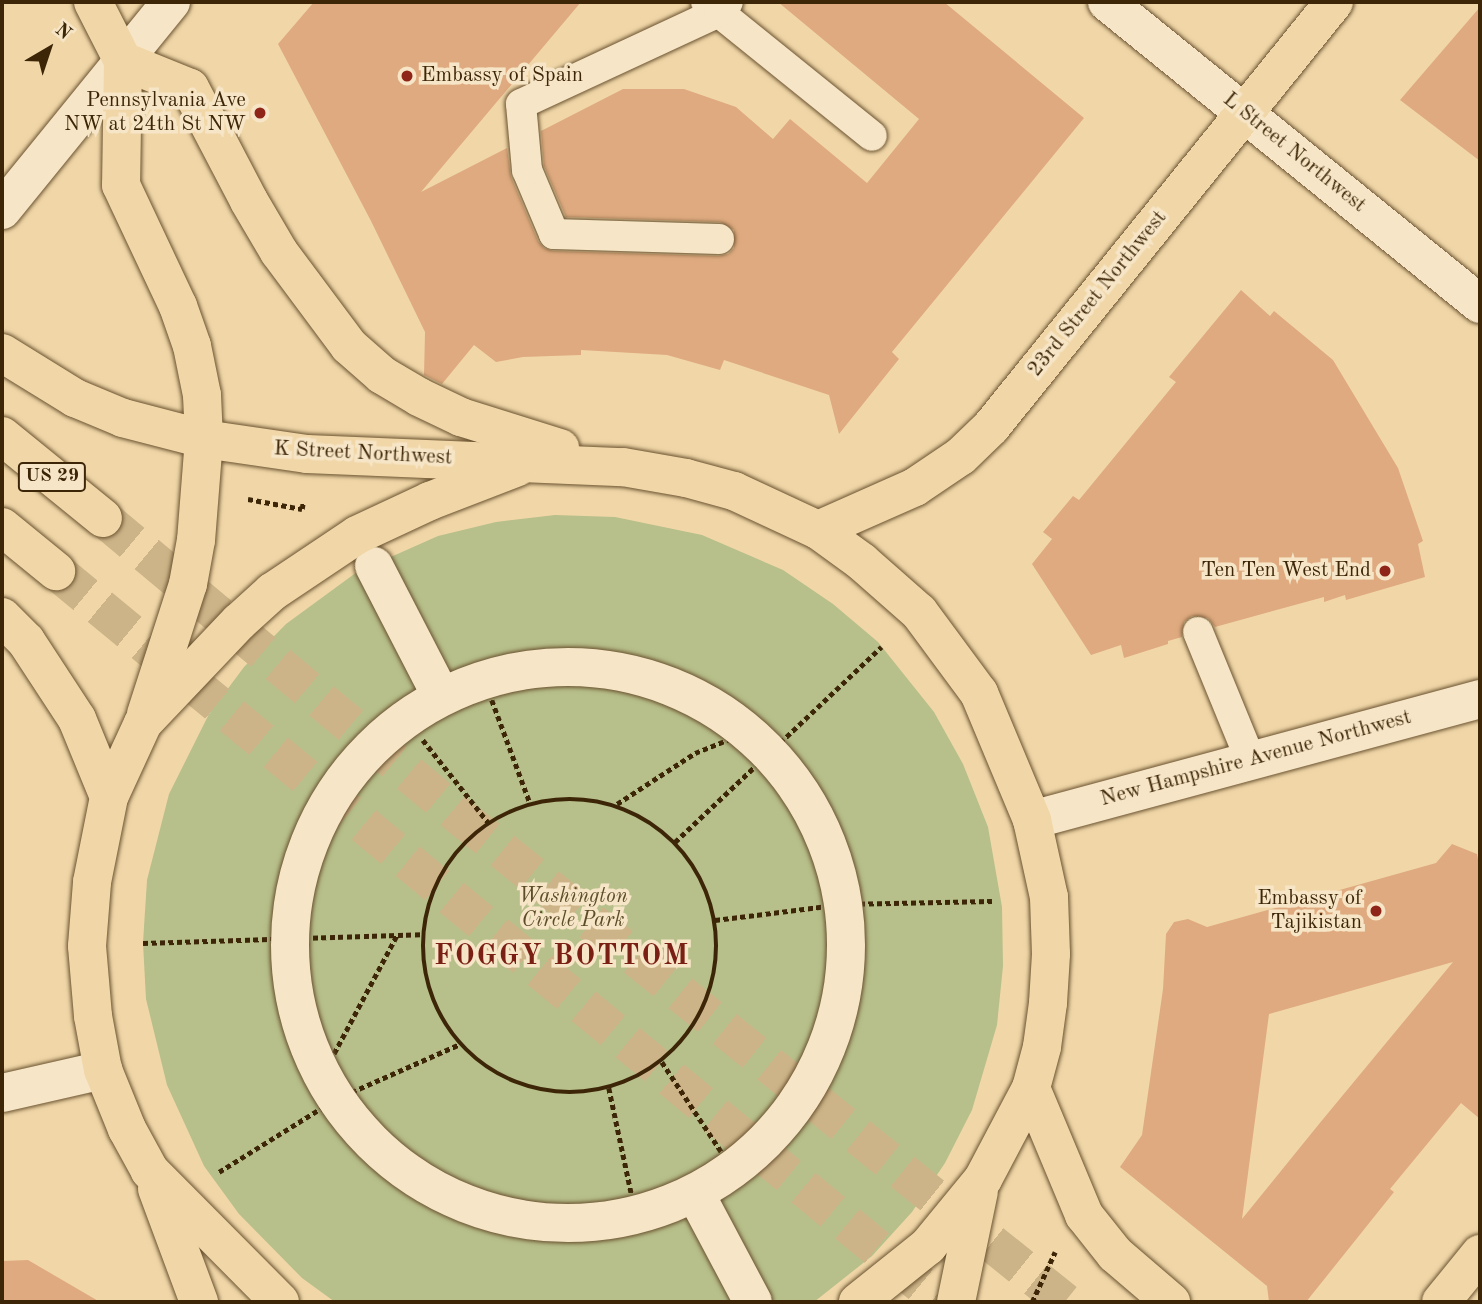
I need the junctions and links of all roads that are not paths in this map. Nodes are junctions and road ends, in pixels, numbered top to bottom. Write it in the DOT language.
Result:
graph roads {
  1 [pos="93,2"];
  2 [pos="172,2"];
  3 [pos="1107,2"];
  4 [pos="1334,2"];
  5 [pos="718,5"];
  6 [pos="123,61"];
  7 [pos="1244,113"];
  8 [pos="872,136"];
  9 [pos="2,210"];
  10 [pos="719,239"];
  11 [pos="1480,304"];
  12 [pos="2,354"];
  13 [pos="2,436"];
  14 [pos="204,439"];
  15 [pos="533,462"];
  16 [pos="623,467"];
  17 [pos="103,518"];
  18 [pos="2,527"];
  19 [pos="818,530"];
  20 [pos="374,566"];
  21 [pos="56,571"];
  22 [pos="2,617"];
  23 [pos="1198,632"];
  24 [pos="441,696"];
  25 [pos="1480,699"];
  26 [pos="143,723"];
  27 [pos="1251,761"];
  28 [pos="110,797"];
  29 [pos="1032,820"];
  30 [pos="103,1070"];
  31 [pos="1031,1088"];
  32 [pos="2,1093"];
  33 [pos="150,1171"];
  34 [pos="983,1179"];
  35 [pos="695,1193"];
  36 [pos="1480,1254"];
  37 [pos="198,1302"];
  38 [pos="280,1302"];
  39 [pos="753,1302"];
  40 [pos="858,1302"];
  41 [pos="956,1302"];
  42 [pos="1171,1302"];
  43 [pos="1441,1302"];
  1 -- 6 [label="main road"];
  2 -- 6 [label="street"];
  3 -- 7 [label="street, L Street Northwest"];
  4 -- 7 [label="main road, 23rd Street Northwest"];
  5 -- 8 [label="lane"];
  5 -- 10 [label="lane"];
  6 -- 9 [label="street"];
  6 -- 14 [label="main road"];
  6 -- 16 [label="main road"];
  7 -- 11 [label="street, L Street Northwest"];
  7 -- 19 [label="main road, 23rd Street Northwest"];
  12 -- 14 [label="main road, K Street Northwest"];
  13 -- 17 [label="main road, US 29"];
  14 -- 15 [label="main road, K Street Northwest"];
  14 -- 26 [label="main road"];
  15 -- 16 [label="main road, K Street Northwest"];
  15 -- 26 [label="main road"];
  16 -- 19 [label="main road"];
  18 -- 21 [label="main road"];
  19 -- 29 [label="main road"];
  20 -- 24 [label="street"];
  22 -- 28 [label="main road"];
  23 -- 27 [label="lane"];
  24 -- 35 [label="street"];
  24 -- 35 [label="street"];
  25 -- 27 [label="street, New Hampshire Avenue Northwest"];
  26 -- 28 [label="main road"];
  27 -- 29 [label="street, New Hampshire Avenue Northwest"];
  28 -- 30 [label="main road"];
  29 -- 31 [label="main road"];
  30 -- 32 [label="street"];
  30 -- 33 [label="main road"];
  31 -- 34 [label="main road"];
  31 -- 42 [label="main road"];
  33 -- 37 [label="main road"];
  33 -- 38 [label="main road"];
  34 -- 40 [label="main road"];
  34 -- 41 [label="main road"];
  35 -- 39 [label="street"];
  36 -- 43 [label="main road"];
}
